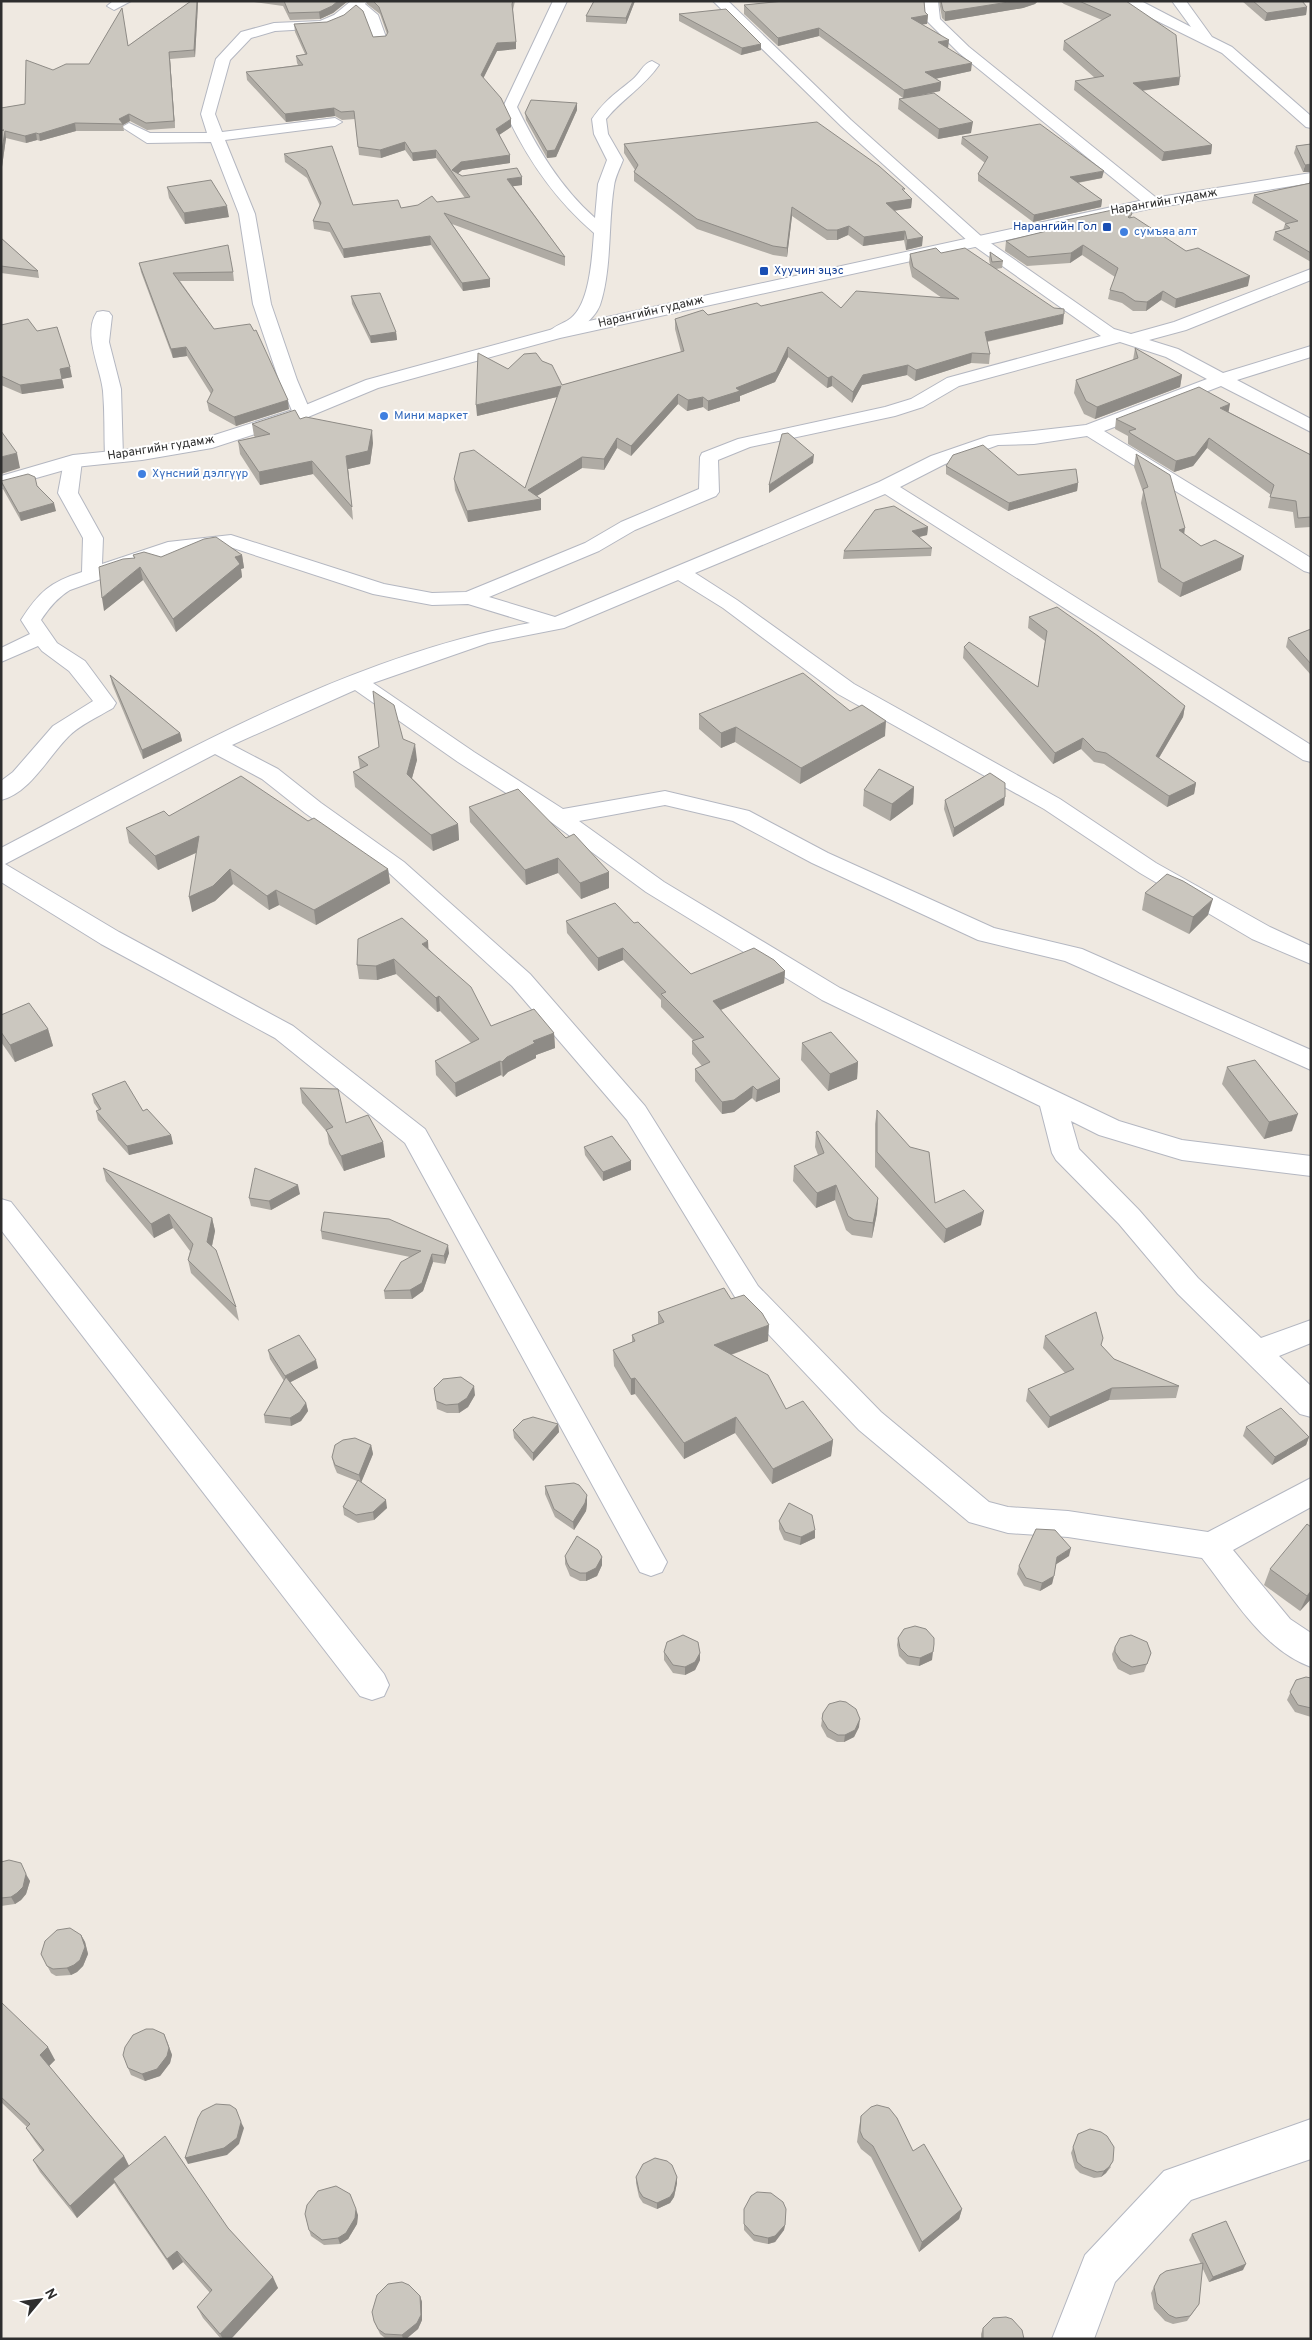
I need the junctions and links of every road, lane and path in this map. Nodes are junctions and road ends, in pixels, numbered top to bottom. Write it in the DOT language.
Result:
graph roads {
  1 [pos="560,1"];
  2 [pos="720,1"];
  3 [pos="931,1"];
  4 [pos="1132,1"];
  5 [pos="1179,1"];
  6 [pos="359,2"];
  7 [pos="1206,38"];
  8 [pos="380,40"];
  9 [pos="652,65"];
  10 [pos="335,122"];
  11 [pos="1311,124"];
  12 [pos="129,127"];
  13 [pos="215,137"];
  14 [pos="539,166"];
  15 [pos="520,168"];
  16 [pos="1311,178"];
  17 [pos="1154,203"];
  18 [pos="601,231"];
  19 [pos="976,240"];
  20 [pos="1311,274"];
  21 [pos="103,316"];
  22 [pos="558,333"];
  23 [pos="1124,338"];
  24 [pos="1311,351"];
  25 [pos="1223,379"];
  26 [pos="302,413"];
  27 [pos="1311,426"];
  28 [pos="1090,430"];
  29 [pos="114,457"];
  30 [pos="73,461"];
  31 [pos="1,482"];
  32 [pos="886,486"];
  33 [pos="1311,567"];
  34 [pos="679,572"];
  35 [pos="92,575"];
  36 [pos="469,598"];
  37 [pos="557,624"];
  38 [pos="41,637"];
  39 [pos="1,656"];
  40 [pos="356,681"];
  41 [pos="215,745"];
  42 [pos="1311,755"];
  43 [pos="1,793"];
  44 [pos="559,817"];
  45 [pos="1,858"];
  46 [pos="1,872"];
  47 [pos="1311,956"];
  48 [pos="1311,1062"];
  49 [pos="1052,1100"];
  50 [pos="1311,1166"];
  51 [pos="1,1209"];
  52 [pos="1311,1330"];
  53 [pos="1258,1352"];
  54 [pos="1311,1404"];
  55 [pos="1311,1491"];
  56 [pos="1211,1546"];
  57 [pos="651,1562"];
  58 [pos="1311,1652"];
  59 [pos="372,1685"];
  60 [pos="1311,2139"];
  61 [pos="1073,2339"];
  1 -- 14 [label="street"];
  2 -- 19 [label="street"];
  3 -- 17 [label="street"];
  4 -- 7 [label="street"];
  5 -- 7 [label="street"];
  6 -- 8 [label="street"];
  6 -- 13 [label="street"];
  7 -- 11 [label="street"];
  9 -- 18 [label="street"];
  10 -- 13 [label="street"];
  12 -- 13 [label="street"];
  13 -- 26 [label="street"];
  14 -- 15 [label="street"];
  14 -- 18 [label="street"];
  16 -- 17 [label="street, Нарангийн гудамж"];
  17 -- 19 [label="street, Нарангийн гудамж"];
  18 -- 22 [label="street"];
  19 -- 22 [label="street, Нарангийн гудамж"];
  19 -- 23 [label="street"];
  20 -- 23 [label="street"];
  21 -- 29 [label="street"];
  22 -- 26 [label="street, Нарангийн гудамж"];
  23 -- 25 [label="street"];
  23 -- 36 [label="street"];
  24 -- 25 [label="street"];
  25 -- 27 [label="street"];
  25 -- 28 [label="street"];
  26 -- 29 [label="street, Нарангийн гудамж"];
  28 -- 32 [label="street"];
  28 -- 33 [label="street"];
  29 -- 30 [label="street, Нарангийн гудамж"];
  30 -- 31 [label="street, Нарангийн гудамж"];
  30 -- 35 [label="street"];
  32 -- 34 [label="street"];
  32 -- 42 [label="street"];
  34 -- 37 [label="street"];
  34 -- 47 [label="street"];
  35 -- 36 [label="street"];
  35 -- 38 [label="street"];
  36 -- 37 [label="street"];
  37 -- 40 [label="street"];
  38 -- 39 [label="street"];
  38 -- 43 [label="street"];
  40 -- 41 [label="street"];
  40 -- 44 [label="street"];
  41 -- 45 [label="street"];
  41 -- 56 [label="street"];
  44 -- 48 [label="street"];
  44 -- 49 [label="street"];
  46 -- 57 [label="street"];
  49 -- 50 [label="street"];
  49 -- 53 [label="street"];
  51 -- 59 [label="street"];
  52 -- 53 [label="street"];
  53 -- 54 [label="street"];
  55 -- 56 [label="street"];
  56 -- 58 [label="street"];
  60 -- 61 [label="street"];
}
